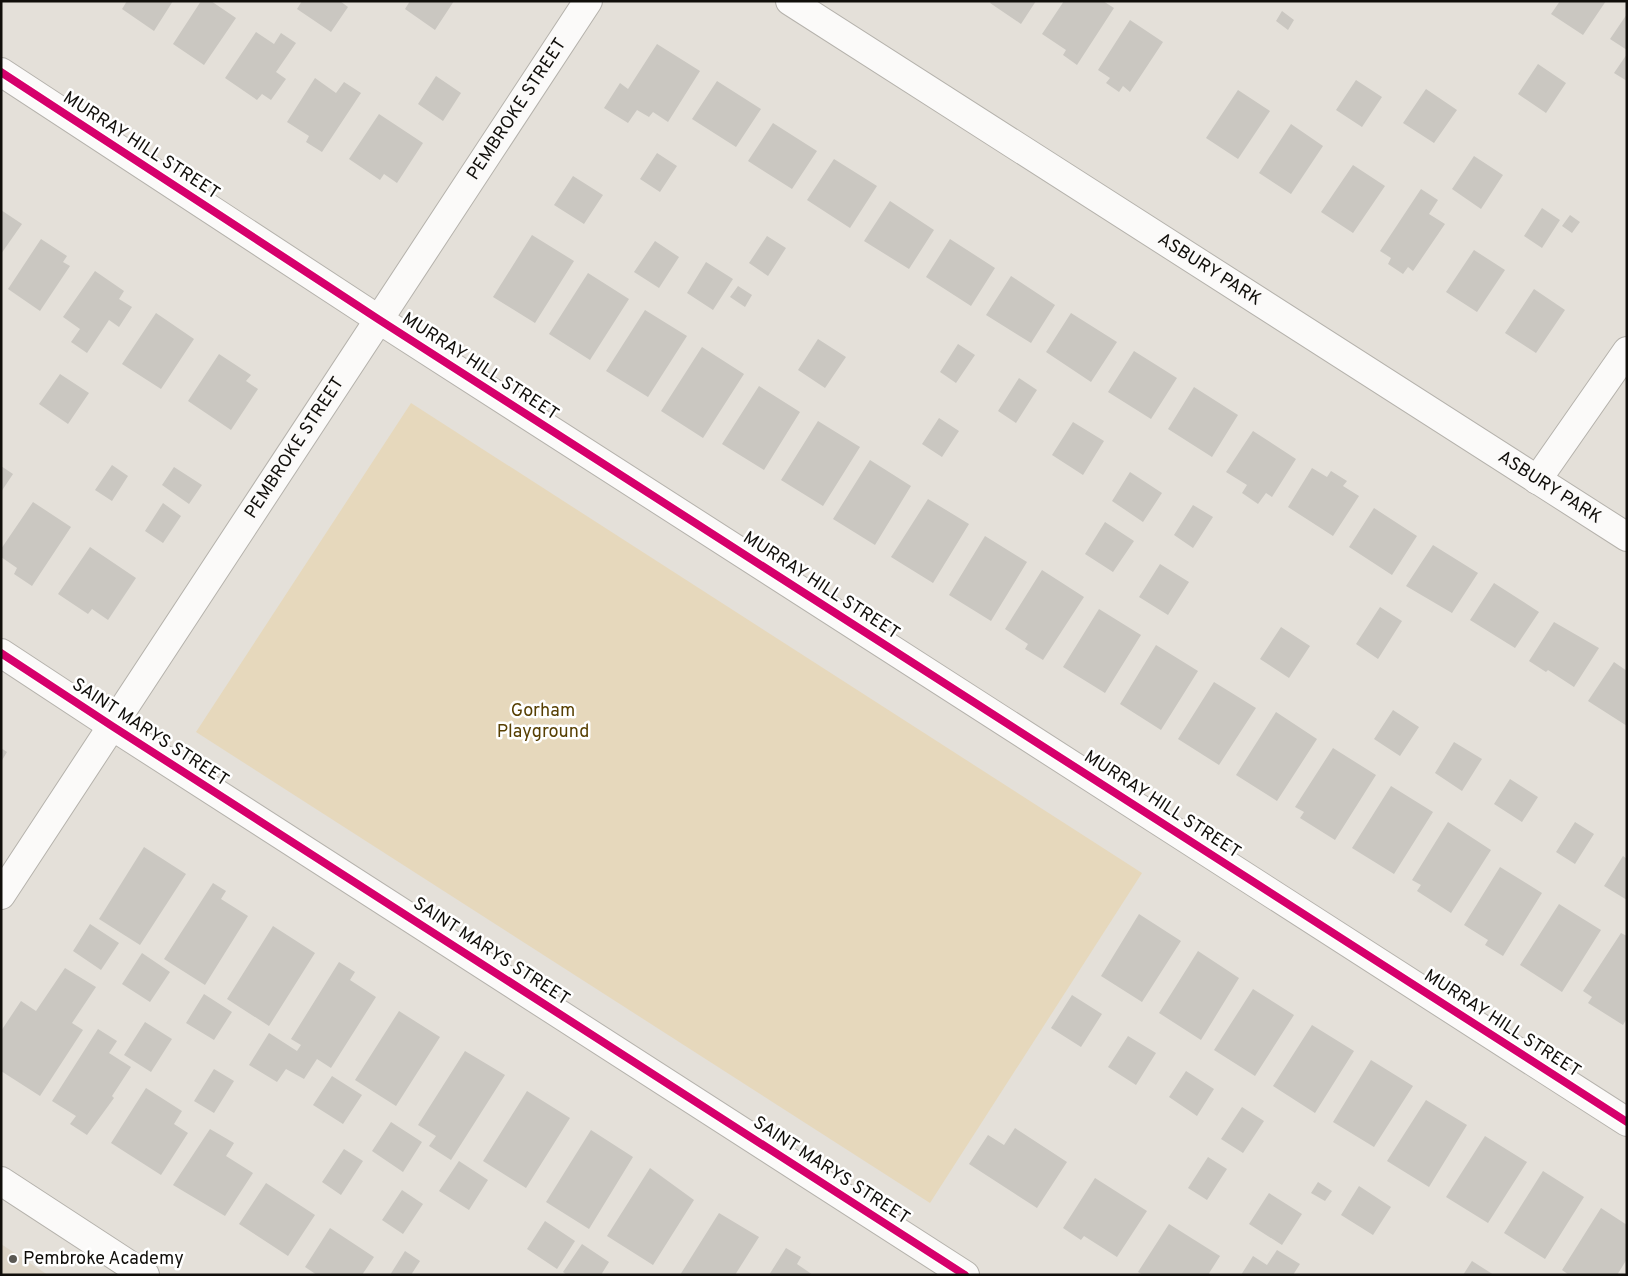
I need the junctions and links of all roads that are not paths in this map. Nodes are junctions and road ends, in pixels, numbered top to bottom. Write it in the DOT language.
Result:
graph roads {
  1 [pos="588,1"];
  2 [pos="790,1"];
  3 [pos="1,72"];
  4 [pos="378,319"];
  5 [pos="1627,351"];
  6 [pos="1537,480"];
  7 [pos="1627,537"];
  8 [pos="1,652"];
  9 [pos="112,726"];
  10 [pos="1,895"];
  11 [pos="1627,1122"];
  12 [pos="1,1181"];
  13 [pos="145,1275"];
  14 [pos="965,1275"];
  1 -- 4 [label="street, PEMBROKE STREET"];
  2 -- 6 [label="street, ASBURY PARK"];
  3 -- 4 [label="street, MURRAY HILL STREET"];
  4 -- 9 [label="street, PEMBROKE STREET"];
  4 -- 11 [label="street, MURRAY HILL STREET"];
  5 -- 6 [label="street"];
  6 -- 7 [label="street, ASBURY PARK"];
  8 -- 9 [label="street, SAINT MARYS STREET"];
  9 -- 10 [label="street, PEMBROKE STREET"];
  9 -- 14 [label="street, SAINT MARYS STREET"];
  12 -- 13 [label="street"];
}
